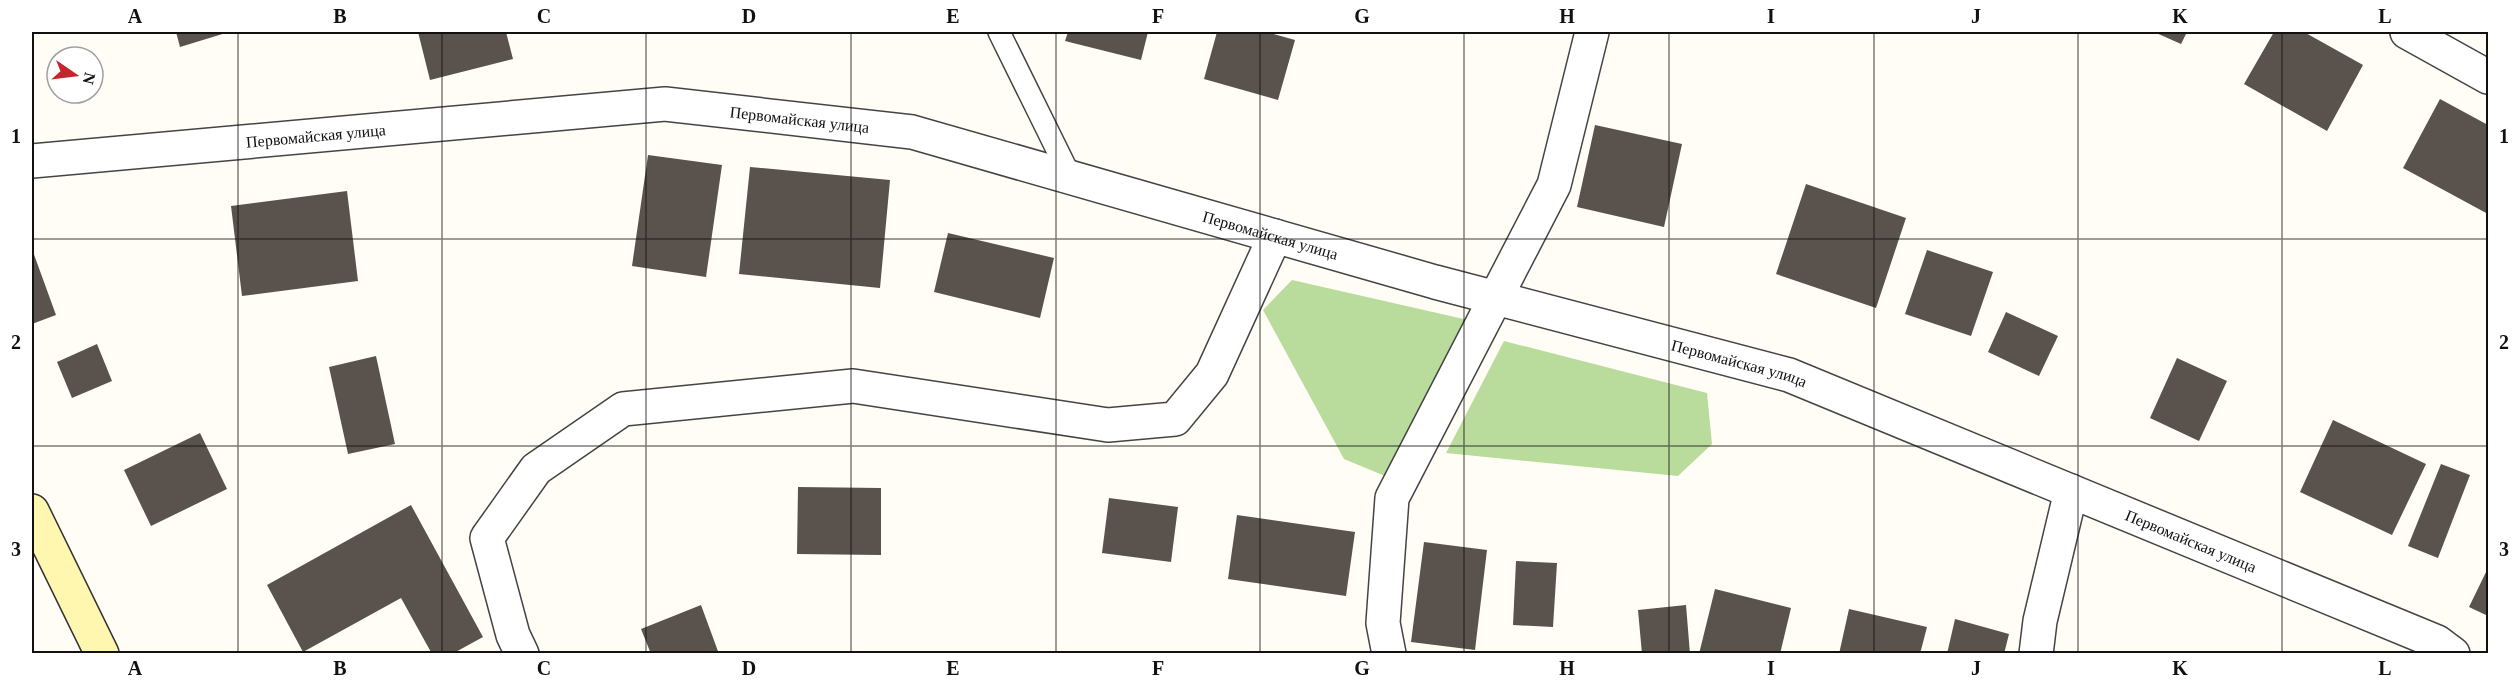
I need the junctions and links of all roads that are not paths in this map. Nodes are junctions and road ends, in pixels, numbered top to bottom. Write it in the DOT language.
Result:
graph roads {
  1 [pos="999,32"];
  2 [pos="1592,32"];
  3 [pos="2407,32"];
  4 [pos="2488,77"];
  5 [pos="32,161"];
  6 [pos="1071,178"];
  7 [pos="1275,236"];
  8 [pos="1496,298"];
  9 [pos="2071,491"];
  10 [pos="32,511"];
  11 [pos="102,654"];
  12 [pos="522,654"];
  13 [pos="1389,654"];
  14 [pos="2036,654"];
  15 [pos="2453,654"];
  1 -- 6 [label="lane"];
  2 -- 8 [label="street"];
  3 -- 4 [label="street"];
  5 -- 6 [label="street, Первомайская улица"];
  6 -- 7 [label="street, Первомайская улица"];
  7 -- 8 [label="street, Первомайская улица"];
  7 -- 12 [label="street"];
  8 -- 9 [label="street, Первомайская улица"];
  8 -- 13 [label="street"];
  9 -- 14 [label="street"];
  9 -- 15 [label="street, Первомайская улица"];
  10 -- 11 [label="main road"];
}
